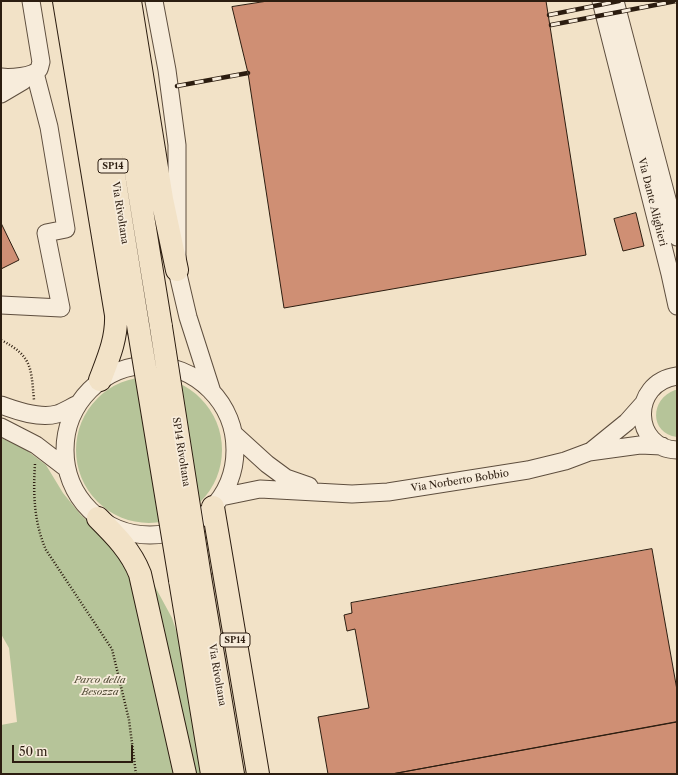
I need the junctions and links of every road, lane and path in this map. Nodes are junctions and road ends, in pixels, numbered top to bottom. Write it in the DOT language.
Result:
graph roads {
  1 [pos="31,1"];
  2 [pos="64,1"];
  3 [pos="86,1"];
  4 [pos="108,1"];
  5 [pos="130,1"];
  6 [pos="154,1"];
  7 [pos="601,1"];
  8 [pos="615,1"];
  9 [pos="30,74"];
  10 [pos="1,77"];
  11 [pos="1,94"];
  12 [pos="642,129"];
  13 [pos="677,237"];
  14 [pos="177,270"];
  15 [pos="674,273"];
  16 [pos="1,305"];
  17 [pos="677,306"];
  18 [pos="1,340"];
  19 [pos="677,362"];
  20 [pos="670,377"];
  21 [pos="100,380"];
  22 [pos="212,392"];
  23 [pos="78,404"];
  24 [pos="643,404"];
  25 [pos="1,405"];
  26 [pos="35,406"];
  27 [pos="1,427"];
  28 [pos="234,434"];
  29 [pos="670,448"];
  30 [pos="589,452"];
  31 [pos="36,458"];
  32 [pos="66,468"];
  33 [pos="328,493"];
  34 [pos="217,502"];
  35 [pos="98,518"];
  36 [pos="190,579"];
  37 [pos="136,774"];
  38 [pos="185,774"];
  39 [pos="212,774"];
  40 [pos="234,774"];
  41 [pos="258,774"];
  1 -- 9 [label="street"];
  2 -- 21 [label="highway, SP14"];
  3 -- 36 [label="highway, Via Rivoltana / SP14, bridge"];
  4 -- 36 [label="highway, SP14 Rivoltana / SP14, bridge"];
  5 -- 14 [label="highway"];
  6 -- 14 [label="street"];
  7 -- 12 [label="street, Via Dante Alighieri"];
  8 -- 12 [label="street, Via Dante Alighieri"];
  9 -- 10 [label="street"];
  9 -- 11 [label="street"];
  9 -- 16 [label="street"];
  12 -- 13 [label="street, Via Dante Alighieri"];
  12 -- 15 [label="street, Via Dante Alighieri"];
  14 -- 22 [label="street"];
  15 -- 17 [label="street, Via Dante Alighieri"];
  18 -- 26 [label="path"];
  19 -- 20 [label="street"];
  20 -- 24 [label="street, Via Norberto Bobbio"];
  21 -- 22 [label="street, Via Norberto Bobbio"];
  21 -- 23 [label="street, Via Norberto Bobbio"];
  22 -- 28 [label="street, Via Norberto Bobbio"];
  23 -- 25 [label="street, Via Norberto Bobbio"];
  23 -- 32 [label="street, Via Norberto Bobbio"];
  24 -- 29 [label="street"];
  24 -- 30 [label="street, Via Norberto Bobbio"];
  27 -- 32 [label="street"];
  28 -- 33 [label="street, Via Norberto Bobbio"];
  28 -- 34 [label="street, Via Norberto Bobbio"];
  29 -- 30 [label="street, Via Norberto Bobbio"];
  30 -- 33 [label="street, Via Norberto Bobbio"];
  31 -- 37 [label="path"];
  32 -- 35 [label="street, Via Norberto Bobbio"];
  33 -- 34 [label="street, Via Norberto Bobbio"];
  34 -- 35 [label="street, Via Norberto Bobbio"];
  34 -- 41 [label="highway, SP14"];
  35 -- 38 [label="highway"];
  36 -- 39 [label="highway, Via Rivoltana / SP14"];
  36 -- 40 [label="highway, Via Rivoltana / SP14"];
}
